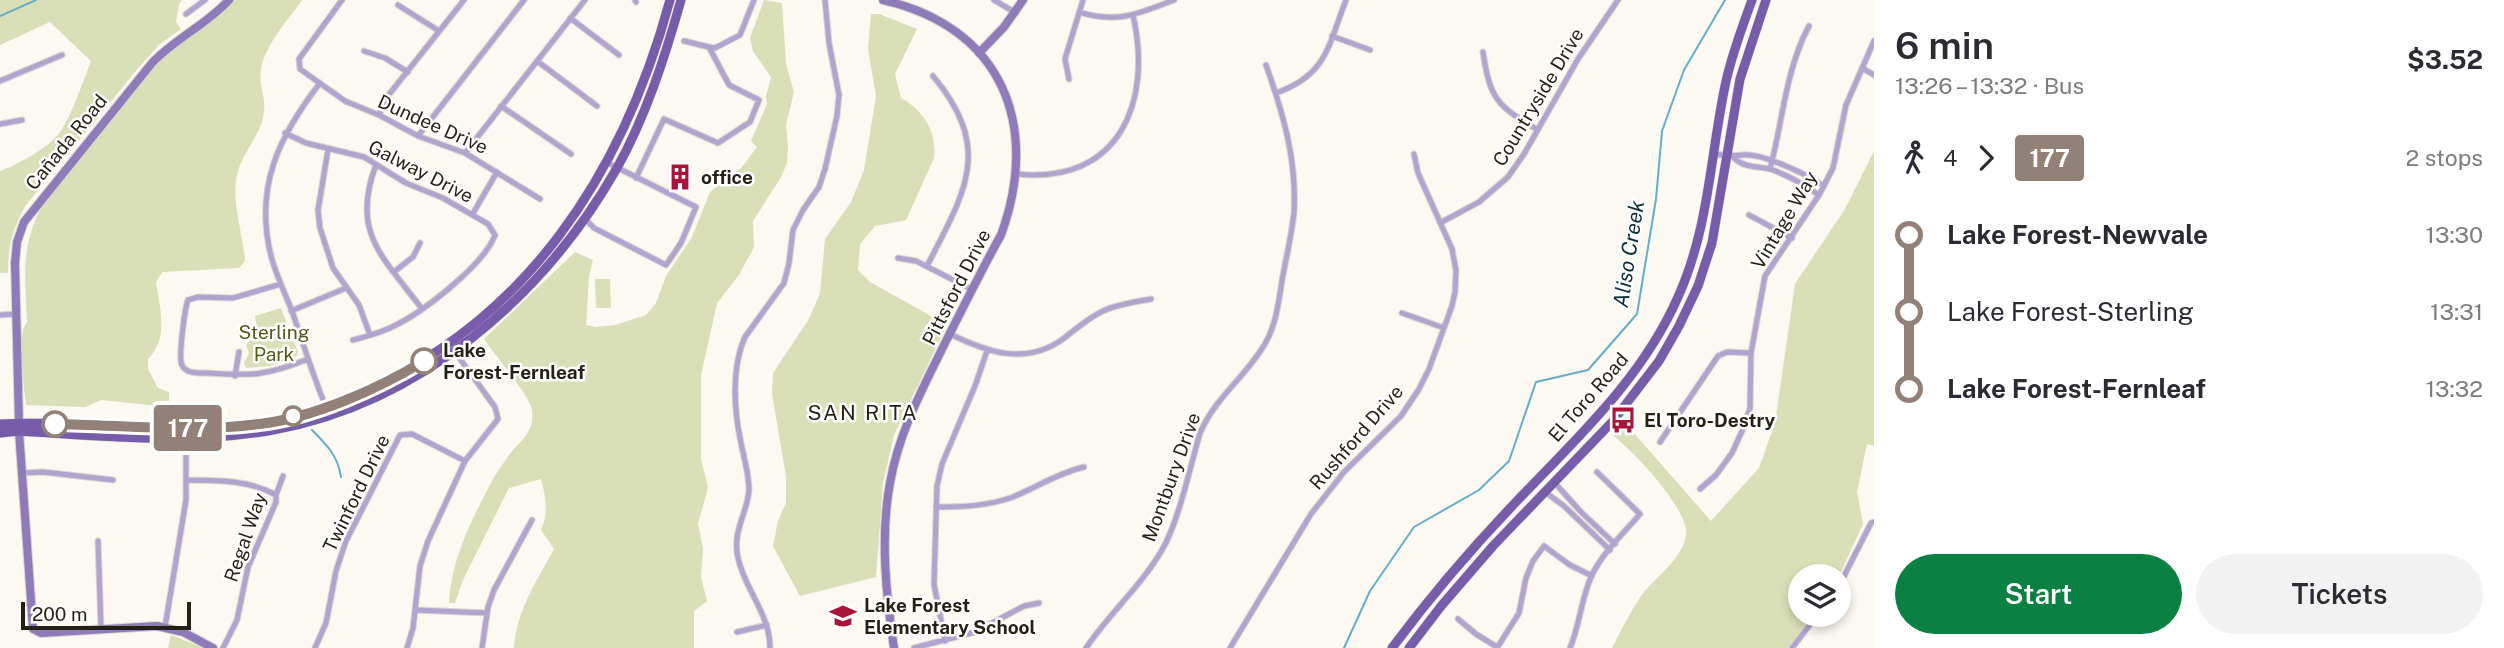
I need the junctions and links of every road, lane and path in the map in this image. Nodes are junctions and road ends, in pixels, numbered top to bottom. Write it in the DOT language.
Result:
graph roads {
  1 [pos="205,0"];
  2 [pos="229,0"];
  3 [pos="342,0"];
  4 [pos="464,0"];
  5 [pos="524,0"];
  6 [pos="585,0"];
  7 [pos="670,0"];
  8 [pos="681,0"];
  9 [pos="754,0"];
  10 [pos="825,0"];
  11 [pos="883,0"];
  12 [pos="994,0"];
  13 [pos="1023,0"];
  14 [pos="1083,0"];
  15 [pos="1174,0"];
  16 [pos="1346,0"];
  17 [pos="1618,0"];
  18 [pos="1752,0"];
  19 [pos="1766,0"];
  20 [pos="398,5"];
  21 [pos="1079,12"];
  22 [pos="186,13"];
  23 [pos="1016,13"];
  24 [pos="1133,15"];
  25 [pos="570,18"];
  26 [pos="1809,26"];
  27 [pos="439,31"];
  28 [pos="1332,36"];
  29 [pos="684,41"];
  30 [pos="1874,41"];
  31 [pos="709,47"];
  32 [pos="1370,50"];
  33 [pos="364,51"];
  34 [pos="1483,52"];
  35 [pos="979,53"];
  36 [pos="62,55"];
  37 [pos="620,55"];
  38 [pos="537,61"];
  39 [pos="1266,65"];
  40 [pos="1862,68"];
  41 [pos="408,72"];
  42 [pos="1874,75"];
  43 [pos="933,76"];
  44 [pos="1069,79"];
  45 [pos="0,80"];
  46 [pos="320,83"];
  47 [pos="1276,93"];
  48 [pos="501,106"];
  49 [pos="597,106"];
  50 [pos="379,115"];
  51 [pos="23,120"];
  52 [pos="0,124"];
  53 [pos="1538,130"];
  54 [pos="285,134"];
  55 [pos="418,136"];
  56 [pos="328,150"];
  57 [pos="465,153"];
  58 [pos="571,154"];
  59 [pos="1413,154"];
  60 [pos="1715,154"];
  61 [pos="1731,157"];
  62 [pos="1772,161"];
  63 [pos="376,165"];
  64 [pos="613,165"];
  65 [pos="1770,169"];
  66 [pos="497,172"];
  67 [pos="1016,174"];
  68 [pos="636,178"];
  69 [pos="1824,186"];
  70 [pos="1819,194"];
  71 [pos="540,199"];
  72 [pos="472,215"];
  73 [pos="1749,215"];
  74 [pos="583,218"];
  75 [pos="1440,223"];
  76 [pos="1792,237"];
  77 [pos="420,243"];
  78 [pos="898,258"];
  79 [pos="927,266"];
  80 [pos="395,271"];
  81 [pos="281,284"];
  82 [pos="346,288"];
  83 [pos="971,289"];
  84 [pos="1151,299"];
  85 [pos="422,309"];
  86 [pos="291,311"];
  87 [pos="1402,313"];
  88 [pos="0,314"];
  89 [pos="15,314"];
  90 [pos="1444,328"];
  91 [pos="950,334"];
  92 [pos="370,335"];
  93 [pos="353,340"];
  94 [pos="987,351"];
  95 [pos="239,352"];
  96 [pos="455,352"];
  97 [pos="1751,353"];
  98 [pos="308,359"];
  99 [pos="235,376"];
  100 [pos="353,406"];
  101 [pos="326,407"];
  102 [pos="0,424"];
  103 [pos="19,427"];
  104 [pos="286,427"];
  105 [pos="162,428"];
  106 [pos="202,428"];
  107 [pos="0,433"];
  108 [pos="186,438"];
  109 [pos="1660,442"];
  110 [pos="465,461"];
  111 [pos="1084,467"];
  112 [pos="1597,472"];
  113 [pos="22,473"];
  114 [pos="283,476"];
  115 [pos="113,480"];
  116 [pos="186,480"];
  117 [pos="1554,482"];
  118 [pos="1700,489"];
  119 [pos="1545,492"];
  120 [pos="276,495"];
  121 [pos="1574,505"];
  122 [pos="936,508"];
  123 [pos="1569,510"];
  124 [pos="532,520"];
  125 [pos="1874,522"];
  126 [pos="1596,531"];
  127 [pos="98,541"];
  128 [pos="1613,547"];
  129 [pos="1850,564"];
  130 [pos="1592,576"];
  131 [pos="1039,603"];
  132 [pos="415,610"];
  133 [pos="487,613"];
  134 [pos="1458,618"];
  135 [pos="768,625"];
  136 [pos="165,627"];
  137 [pos="1808,627"];
  138 [pos="100,628"];
  139 [pos="737,632"];
  140 [pos="945,641"];
  141 [pos="213,648"];
  142 [pos="223,648"];
  143 [pos="315,648"];
  144 [pos="407,648"];
  145 [pos="482,648"];
  146 [pos="770,648"];
  147 [pos="894,648"];
  148 [pos="914,648"];
  149 [pos="1086,648"];
  150 [pos="1230,648"];
  151 [pos="1392,648"];
  152 [pos="1409,648"];
  153 [pos="1497,648"];
  154 [pos="1570,648"];
  155 [pos="1792,648"];
  1 -- 22 [label="street"];
  2 -- 89 [label="street, Cañada Road"];
  3 -- 46 [label="street, Dundee Drive"];
  4 -- 27 [label="street"];
  5 -- 55 [label="street"];
  6 -- 25 [label="street"];
  7 -- 64 [label="main road"];
  8 -- 64 [label="main road"];
  9 -- 31 [label="street"];
  10 -- 135 [label="street"];
  11 -- 35 [label="street, Pittsford Drive"];
  12 -- 23 [label="street"];
  13 -- 23 [label="street"];
  14 -- 21 [label="street"];
  15 -- 24 [label="street"];
  16 -- 28 [label="street"];
  17 -- 53 [label="street, Countryside Drive"];
  18 -- 60 [label="main road, El Toro Road"];
  19 -- 61 [label="main road, El Toro Road"];
  20 -- 27 [label="street"];
  21 -- 24 [label="street"];
  21 -- 44 [label="street"];
  23 -- 35 [label="street"];
  24 -- 67 [label="street"];
  25 -- 37 [label="street"];
  25 -- 38 [label="street"];
  26 -- 62 [label="street"];
  27 -- 41 [label="street"];
  28 -- 32 [label="street"];
  28 -- 47 [label="street"];
  29 -- 31 [label="street"];
  30 -- 40 [label="street, Vintage Way"];
  31 -- 68 [label="street"];
  33 -- 41 [label="street"];
  34 -- 53 [label="street"];
  35 -- 67 [label="street, Pittsford Drive"];
  36 -- 45 [label="street"];
  38 -- 48 [label="street"];
  38 -- 49 [label="street"];
  39 -- 47 [label="street, Montbury Drive"];
  40 -- 42 [label="street"];
  40 -- 69 [label="street, Vintage Way"];
  41 -- 50 [label="street"];
  43 -- 79 [label="street"];
  46 -- 50 [label="street, Dundee Drive"];
  46 -- 54 [label="street"];
  47 -- 149 [label="street, Montbury Drive"];
  48 -- 57 [label="street"];
  48 -- 58 [label="street"];
  50 -- 55 [label="street, Dundee Drive"];
  51 -- 52 [label="street"];
  53 -- 75 [label="street, Countryside Drive"];
  54 -- 56 [label="street, Galway Drive"];
  54 -- 81 [label="street"];
  55 -- 57 [label="street, Dundee Drive"];
  56 -- 63 [label="street, Galway Drive"];
  56 -- 82 [label="street"];
  57 -- 66 [label="street, Dundee Drive"];
  59 -- 75 [label="street, Rushford Drive"];
  60 -- 61 [label="street"];
  60 -- 151 [label="main road, El Toro Road"];
  61 -- 62 [label="street"];
  61 -- 65 [label="street"];
  61 -- 117 [label="main road, El Toro Road"];
  62 -- 65 [label="street"];
  62 -- 69 [label="street"];
  63 -- 72 [label="street, Galway Drive"];
  63 -- 80 [label="street"];
  64 -- 68 [label="street"];
  64 -- 74 [label="main road"];
  64 -- 101 [label="main road"];
  65 -- 70 [label="street"];
  66 -- 71 [label="street, Dundee Drive"];
  66 -- 72 [label="street"];
  67 -- 83 [label="street, Pittsford Drive"];
  68 -- 74 [label="street"];
  69 -- 70 [label="street, Vintage Way"];
  70 -- 76 [label="street, Vintage Way"];
  72 -- 85 [label="street, Galway Drive"];
  73 -- 76 [label="street"];
  74 -- 96 [label="main road"];
  75 -- 90 [label="street, Rushford Drive"];
  76 -- 97 [label="street, Vintage Way"];
  77 -- 80 [label="street"];
  78 -- 79 [label="street"];
  79 -- 83 [label="street"];
  80 -- 85 [label="street"];
  81 -- 86 [label="street"];
  81 -- 99 [label="street"];
  82 -- 86 [label="street"];
  82 -- 92 [label="street"];
  83 -- 91 [label="street, Pittsford Drive"];
  84 -- 94 [label="street"];
  85 -- 92 [label="street"];
  86 -- 98 [label="street"];
  87 -- 90 [label="street"];
  88 -- 89 [label="street"];
  89 -- 103 [label="street, Cañada Road"];
  90 -- 150 [label="street, Rushford Drive"];
  91 -- 94 [label="street"];
  91 -- 147 [label="street, Pittsford Drive"];
  92 -- 93 [label="street"];
  94 -- 122 [label="street"];
  95 -- 99 [label="street"];
  96 -- 100 [label="main road"];
  96 -- 110 [label="street"];
  97 -- 109 [label="street"];
  97 -- 118 [label="street, Vintage Way"];
  98 -- 99 [label="street"];
  98 -- 101 [label="street"];
  100 -- 101 [label="street"];
  100 -- 104 [label="main road"];
  101 -- 104 [label="street"];
  101 -- 106 [label="main road"];
  102 -- 103 [label="main road"];
  103 -- 105 [label="main road"];
  103 -- 107 [label="main road"];
  103 -- 108 [label="main road"];
  103 -- 113 [label="street, Cañada Road"];
  104 -- 108 [label="main road"];
  105 -- 106 [label="main road"];
  105 -- 108 [label="main road"];
  106 -- 108 [label="main road"];
  108 -- 116 [label="street"];
  110 -- 132 [label="street"];
  110 -- 143 [label="street, Twinford Drive"];
  111 -- 122 [label="street"];
  112 -- 128 [label="street"];
  113 -- 115 [label="street"];
  113 -- 138 [label="street, Cañada Road"];
  114 -- 120 [label="street, Regal Way"];
  116 -- 120 [label="street"];
  116 -- 136 [label="street"];
  117 -- 119 [label="main road, El Toro Road"];
  117 -- 121 [label="street"];
  119 -- 123 [label="street"];
  119 -- 152 [label="main road, El Toro Road"];
  120 -- 142 [label="street, Regal Way"];
  121 -- 123 [label="street"];
  121 -- 126 [label="street"];
  122 -- 140 [label="street"];
  123 -- 126 [label="street"];
  124 -- 133 [label="street"];
  125 -- 129 [label="street"];
  126 -- 128 [label="street"];
  127 -- 138 [label="street"];
  128 -- 130 [label="street"];
  130 -- 153 [label="street"];
  130 -- 154 [label="street"];
  131 -- 140 [label="street"];
  132 -- 133 [label="street"];
  132 -- 144 [label="street"];
  133 -- 145 [label="street"];
  134 -- 153 [label="street"];
  135 -- 139 [label="street"];
  135 -- 146 [label="street"];
  136 -- 138 [label="street"];
  136 -- 141 [label="street"];
  137 -- 155 [label="street"];
  140 -- 148 [label="street"];
}
